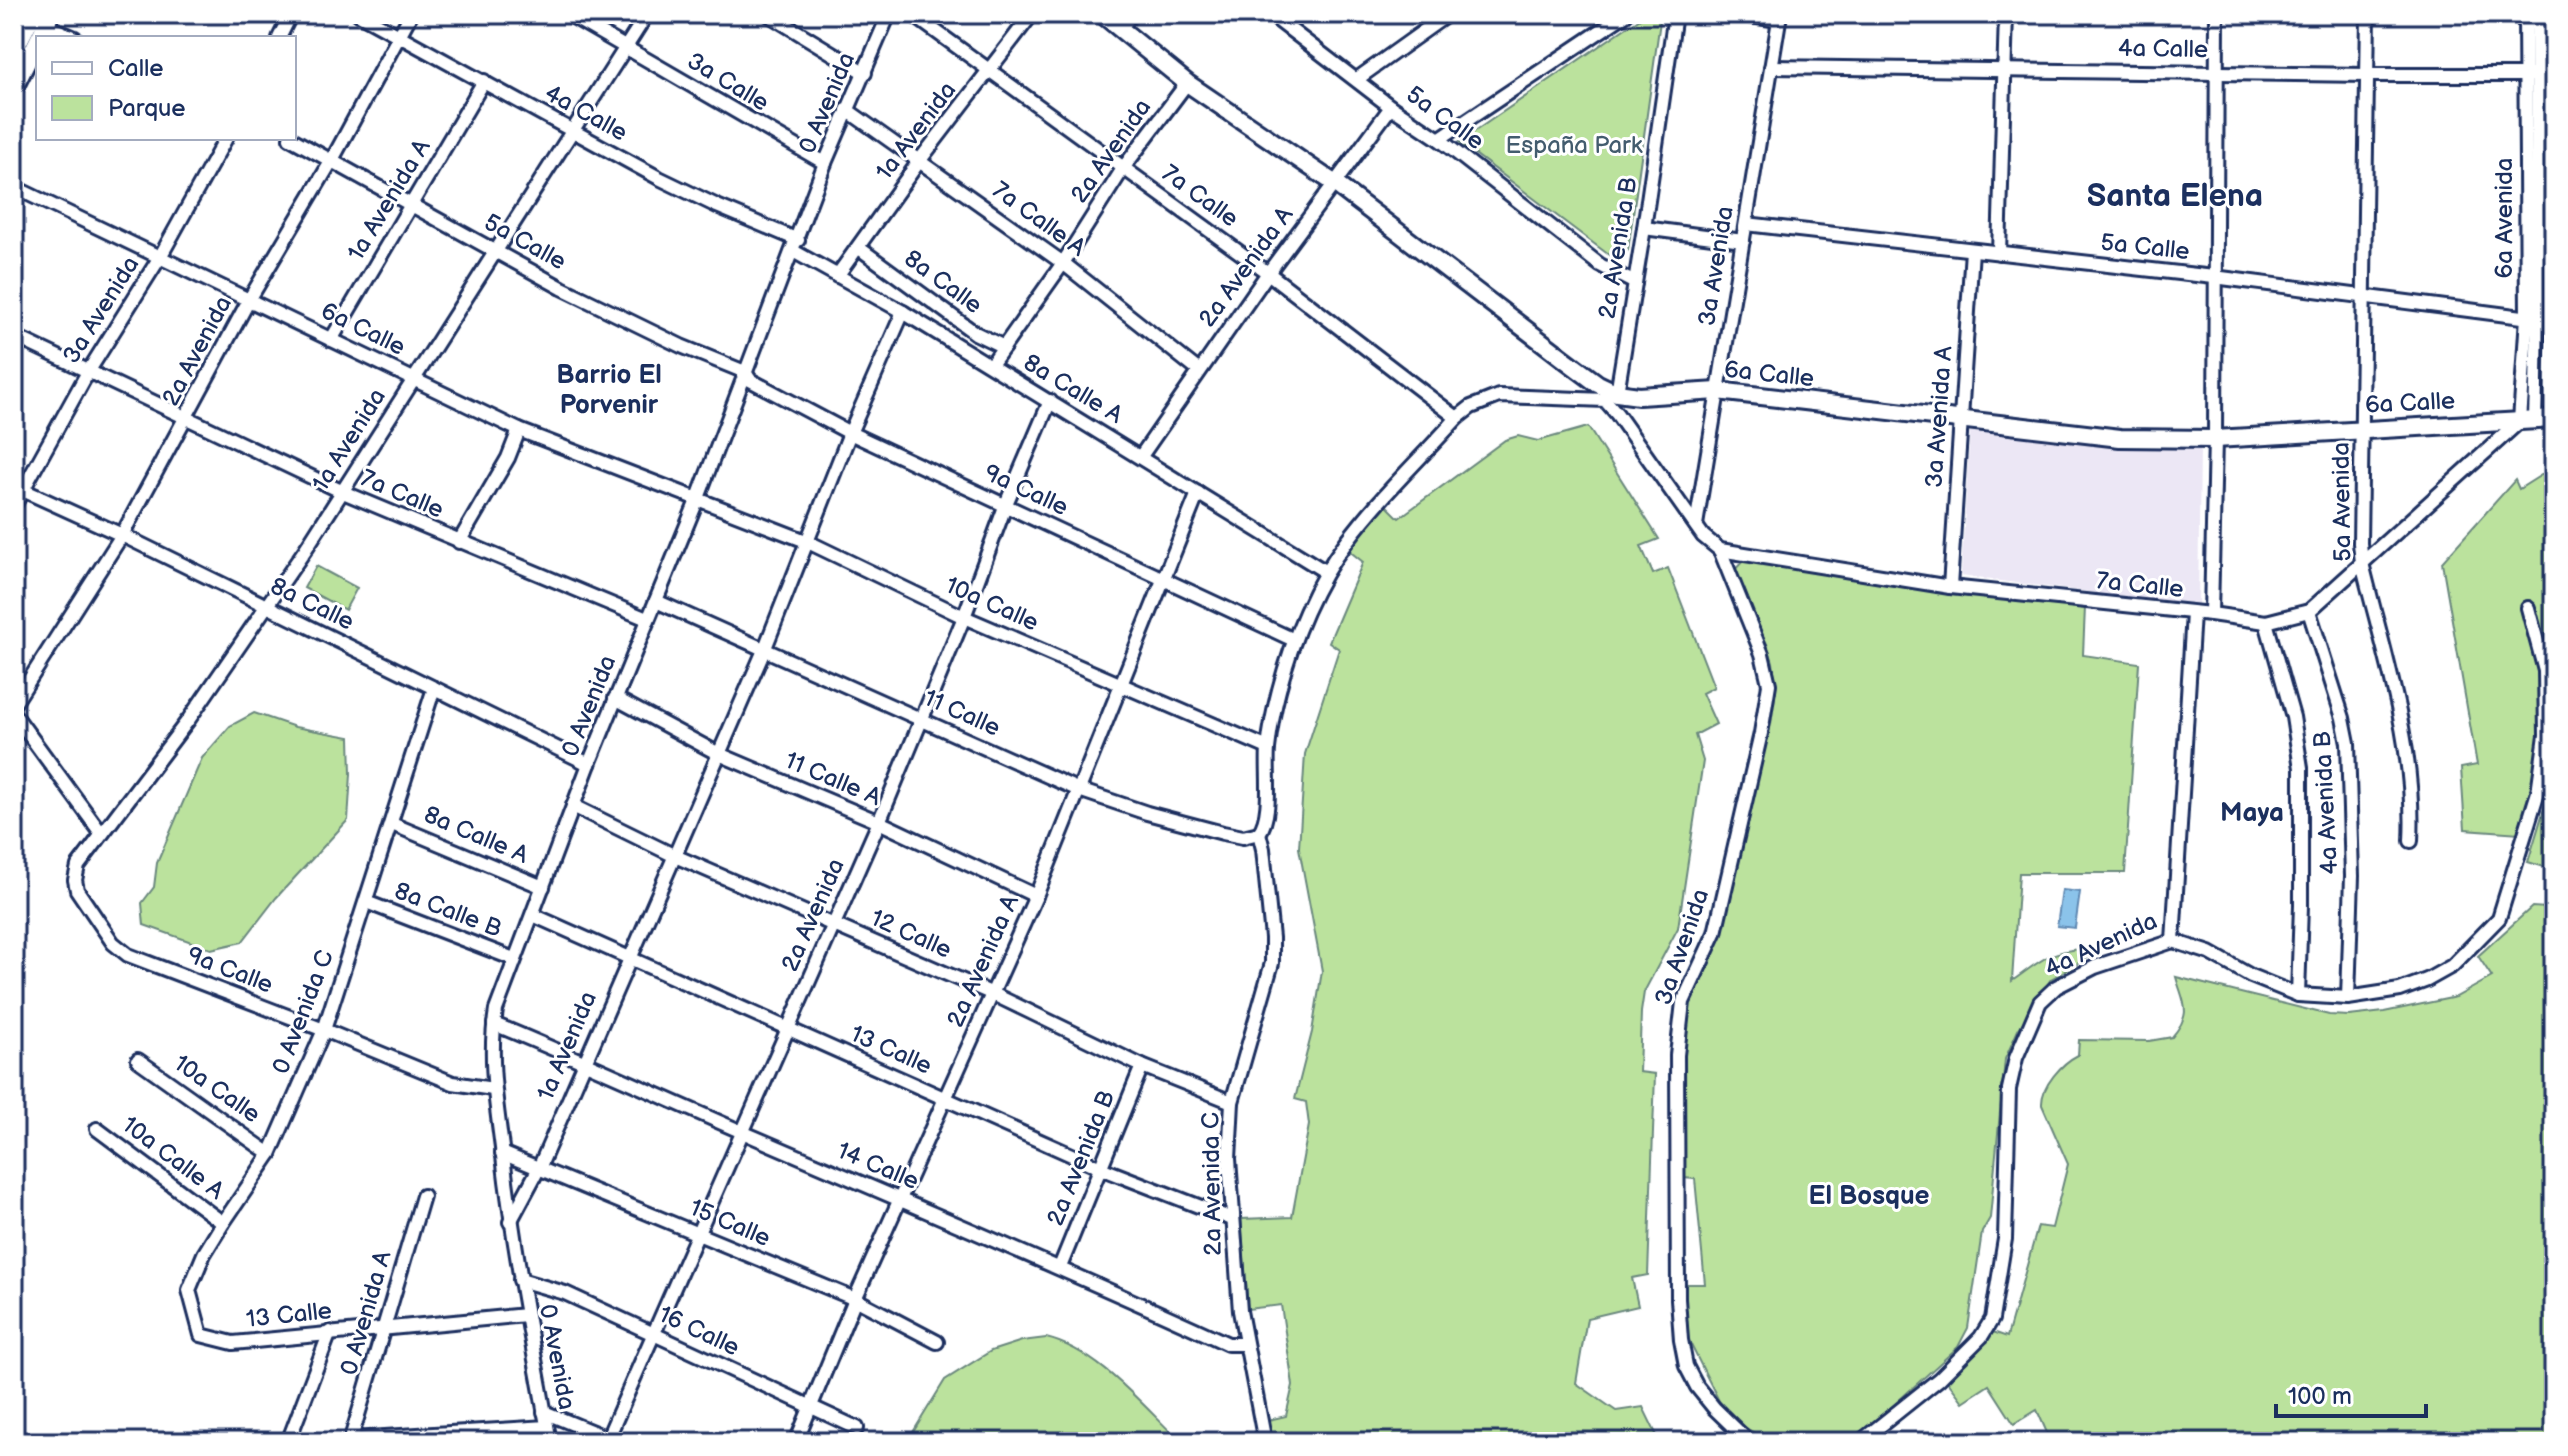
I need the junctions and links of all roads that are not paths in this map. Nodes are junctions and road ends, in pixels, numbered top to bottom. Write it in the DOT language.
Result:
graph roads {
  1 [pos="291,14"];
  2 [pos="359,14"];
  3 [pos="411,14"];
  4 [pos="568,14"];
  5 [pos="647,14"];
  6 [pos="768,14"];
  7 [pos="889,14"];
  8 [pos="912,14"];
  9 [pos="1032,14"];
  10 [pos="1102,14"];
  11 [pos="1132,14"];
  12 [pos="1270,14"];
  13 [pos="1448,14"];
  14 [pos="1626,14"];
  15 [pos="1675,14"];
  16 [pos="1735,14"];
  17 [pos="2006,14"];
  18 [pos="2217,14"];
  19 [pos="2368,14"];
  20 [pos="2525,14"];
  21 [pos="2537,14"];
  22 [pos="1779,17"];
  23 [pos="40,25"];
  24 [pos="1120,28"];
  25 [pos="400,35"];
  26 [pos="70,36"];
  27 [pos="280,36"];
  28 [pos="625,47"];
  29 [pos="14,51"];
  30 [pos="1771,67"];
  31 [pos="2006,69"];
  32 [pos="990,71"];
  33 [pos="2216,72"];
  34 [pos="865,73"];
  35 [pos="2368,75"];
  36 [pos="2531,75"];
  37 [pos="2554,75"];
  38 [pos="1357,79"];
  39 [pos="484,81"];
  40 [pos="1187,83"];
  41 [pos="14,88"];
  42 [pos="1391,107"];
  43 [pos="847,110"];
  44 [pos="572,130"];
  45 [pos="1439,139"];
  46 [pos="225,140"];
  47 [pos="294,140"];
  48 [pos="332,160"];
  49 [pos="920,160"];
  50 [pos="825,163"];
  51 [pos="1124,167"];
  52 [pos="1334,183"];
  53 [pos="14,187"];
  54 [pos="411,204"];
  55 [pos="1746,224"];
  56 [pos="1644,228"];
  57 [pos="1743,241"];
  58 [pos="795,245"];
  59 [pos="859,248"];
  60 [pos="496,250"];
  61 [pos="1972,250"];
  62 [pos="1999,253"];
  63 [pos="160,257"];
  64 [pos="1063,263"];
  65 [pos="1268,273"];
  66 [pos="837,276"];
  67 [pos="2214,277"];
  68 [pos="1635,283"];
  69 [pos="2366,297"];
  70 [pos="249,300"];
  71 [pos="903,312"];
  72 [pos="2532,318"];
  73 [pos="14,336"];
  74 [pos="331,340"];
  75 [pos="1004,347"];
  76 [pos="991,365"];
  77 [pos="1199,371"];
  78 [pos="88,372"];
  79 [pos="745,372"];
  80 [pos="413,380"];
  81 [pos="1718,391"];
  82 [pos="1617,393"];
  83 [pos="1050,401"];
  84 [pos="1457,418"];
  85 [pos="186,419"];
  86 [pos="2554,419"];
  87 [pos="1961,420"];
  88 [pos="2528,420"];
  89 [pos="519,430"];
  90 [pos="2363,430"];
  91 [pos="850,433"];
  92 [pos="2215,439"];
  93 [pos="1141,456"];
  94 [pos="18,488"];
  95 [pos="343,492"];
  96 [pos="1198,493"];
  97 [pos="698,498"];
  98 [pos="1006,504"];
  99 [pos="14,506"];
  100 [pos="1696,525"];
  101 [pos="122,535"];
  102 [pos="806,541"];
  103 [pos="459,542"];
  104 [pos="1720,550"];
  105 [pos="2362,563"];
  106 [pos="1326,572"];
  107 [pos="1165,580"];
  108 [pos="1950,587"];
  109 [pos="656,601"];
  110 [pos="267,606"];
  111 [pos="2528,608"];
  112 [pos="2309,611"];
  113 [pos="2193,613"];
  114 [pos="2211,614"];
  115 [pos="964,617"];
  116 [pos="647,619"];
  117 [pos="2266,622"];
  118 [pos="1294,640"];
  119 [pos="765,648"];
  120 [pos="1119,683"];
  121 [pos="434,688"];
  122 [pos="615,698"];
  123 [pos="14,704"];
  124 [pos="14,714"];
  125 [pos="923,720"];
  126 [pos="1268,748"];
  127 [pos="719,754"];
  128 [pos="589,764"];
  129 [pos="1079,790"];
  130 [pos="573,806"];
  131 [pos="879,822"];
  132 [pos="392,824"];
  133 [pos="101,833"];
  134 [pos="1259,833"];
  135 [pos="2411,841"];
  136 [pos="675,856"];
  137 [pos="75,880"];
  138 [pos="543,887"];
  139 [pos="1036,896"];
  140 [pos="366,902"];
  141 [pos="533,915"];
  142 [pos="834,923"];
  143 [pos="2173,941"];
  144 [pos="629,957"];
  145 [pos="514,959"];
  146 [pos="993,994"];
  147 [pos="2298,995"];
  148 [pos="2348,998"];
  149 [pos="494,1024"];
  150 [pos="787,1028"];
  151 [pos="324,1030"];
  152 [pos="138,1060"];
  153 [pos="585,1061"];
  154 [pos="1142,1066"];
  155 [pos="493,1089"];
  156 [pos="947,1099"];
  157 [pos="1232,1102"];
  158 [pos="97,1129"];
  159 [pos="742,1132"];
  160 [pos="502,1153"];
  161 [pos="270,1154"];
  162 [pos="540,1166"];
  163 [pos="1103,1169"];
  164 [pos="423,1196"];
  165 [pos="899,1199"];
  166 [pos="1232,1219"];
  167 [pos="510,1222"];
  168 [pos="223,1223"];
  169 [pos="699,1234"];
  170 [pos="1060,1267"];
  171 [pos="520,1280"];
  172 [pos="855,1299"];
  173 [pos="526,1315"];
  174 [pos="384,1329"];
  175 [pos="330,1332"];
  176 [pos="201,1335"];
  177 [pos="653,1335"];
  178 [pos="937,1342"];
  179 [pos="1245,1344"];
  180 [pos="810,1407"];
  181 [pos="544,1412"];
  182 [pos="547,1427"];
  183 [pos="857,1428"];
  184 [pos="351,1440"];
  185 [pos="610,1441"];
  186 [pos="288,1442"];
  187 [pos="550,1442"];
  188 [pos="796,1442"];
  189 [pos="1265,1442"];
  190 [pos="1749,1442"];
  191 [pos="1860,1442"];
  1 -- 27 [label="street"];
  2 -- 25 [label="street, 4a Calle"];
  3 -- 25 [label="street, 2a Avenida"];
  4 -- 28 [label="street, 3a Calle"];
  5 -- 28 [label="street, 1a Avenida"];
  6 -- 34 [label="street"];
  7 -- 34 [label="street, 0 Avenida"];
  8 -- 32 [label="street, 7a Calle"];
  9 -- 32 [label="street, 1a Avenida"];
  10 -- 24 [label="main road, 6a Calle"];
  11 -- 24 [label="street"];
  12 -- 38 [label="street, 5a Calle"];
  13 -- 38 [label="street"];
  14 -- 45 [label="street"];
  15 -- 56 [label="street, 2a Avenida B"];
  16 -- 22 [label="street"];
  17 -- 31 [label="street"];
  18 -- 33 [label="street"];
  19 -- 35 [label="street, 5a Avenida"];
  20 -- 36 [label="street, 6a Avenida"];
  21 -- 36 [label="street, 6a Avenida"];
  22 -- 30 [label="street, 3a Avenida"];
  23 -- 26 [label="street"];
  23 -- 29 [label="main road"];
  23 -- 41 [label="main road"];
  24 -- 40 [label="main road, 6a Calle"];
  25 -- 39 [label="street, 4a Calle"];
  25 -- 48 [label="street, 2a Avenida"];
  28 -- 44 [label="street, 1a Avenida"];
  28 -- 50 [label="street, 3a Calle"];
  30 -- 31 [label="street, 4a Calle"];
  30 -- 55 [label="street, 3a Avenida"];
  31 -- 33 [label="street, 4a Calle"];
  31 -- 62 [label="street"];
  32 -- 49 [label="street, 1a Avenida"];
  32 -- 51 [label="street, 7a Calle"];
  33 -- 35 [label="street, 4a Calle"];
  33 -- 67 [label="street"];
  34 -- 43 [label="street, 0 Avenida"];
  35 -- 36 [label="street, 4a Calle"];
  35 -- 69 [label="street, 5a Avenida"];
  36 -- 37 [label="street, 4a Calle"];
  36 -- 72 [label="street, 6a Avenida"];
  38 -- 42 [label="street, 5a Calle"];
  39 -- 44 [label="street, 4a Calle"];
  39 -- 54 [label="street, 1a Avenida A"];
  40 -- 51 [label="street, 2a Avenida"];
  40 -- 52 [label="main road, 6a Calle"];
  42 -- 45 [label="street, 5a Calle"];
  42 -- 52 [label="street, 2a Avenida A"];
  43 -- 49 [label="street, 7a Calle A"];
  43 -- 50 [label="street, 0 Avenida"];
  44 -- 58 [label="street, 4a Calle"];
  44 -- 60 [label="street, 1a Avenida"];
  45 -- 68 [label="street, 5a Calle"];
  46 -- 63 [label="street, 3a Avenida"];
  47 -- 48 [label="street, 5a Calle"];
  48 -- 54 [label="street, 5a Calle"];
  48 -- 70 [label="street, 2a Avenida"];
  49 -- 59 [label="street, 1a Avenida"];
  49 -- 64 [label="street, 7a Calle A"];
  50 -- 58 [label="street, 0 Avenida"];
  51 -- 64 [label="street, 2a Avenida"];
  51 -- 65 [label="street, 7a Calle"];
  52 -- 65 [label="street, 2a Avenida A"];
  52 -- 82 [label="main road, 6a Calle"];
  53 -- 63 [label="street, 6a Calle"];
  54 -- 60 [label="street, 5a Calle"];
  54 -- 74 [label="street, 1a Avenida A"];
  55 -- 57 [label="street, 3a Avenida"];
  55 -- 61 [label="street, 5a Calle"];
  56 -- 57 [label="street"];
  56 -- 68 [label="street, 2a Avenida B"];
  57 -- 81 [label="street, 3a Avenida"];
  58 -- 66 [label="street, 8a Calle A"];
  58 -- 79 [label="street, 0 Avenida"];
  59 -- 66 [label="street, 1a Avenida"];
  59 -- 75 [label="street, 8a Calle"];
  60 -- 79 [label="street, 5a Calle"];
  60 -- 80 [label="street, 1a Avenida"];
  61 -- 62 [label="street, 5a Calle"];
  61 -- 87 [label="street, 3a Avenida A"];
  62 -- 67 [label="street, 5a Calle"];
  63 -- 70 [label="street, 6a Calle"];
  63 -- 78 [label="street, 3a Avenida"];
  64 -- 75 [label="street, 2a Avenida"];
  64 -- 77 [label="street, 7a Calle A"];
  65 -- 77 [label="street, 2a Avenida A"];
  65 -- 84 [label="street, 7a Calle"];
  66 -- 71 [label="street, 8a Calle A"];
  67 -- 69 [label="street, 5a Calle"];
  67 -- 92 [label="street"];
  68 -- 82 [label="street, 2a Avenida B"];
  69 -- 72 [label="street, 5a Calle"];
  69 -- 90 [label="street, 5a Avenida"];
  70 -- 74 [label="street, 6a Calle"];
  70 -- 85 [label="street, 2a Avenida"];
  71 -- 76 [label="street, 8a Calle A"];
  71 -- 91 [label="street, 1a Avenida"];
  72 -- 88 [label="street, 6a Avenida"];
  73 -- 78 [label="street, 7a Calle"];
  74 -- 80 [label="street, 6a Calle"];
  75 -- 76 [label="street, 2a Avenida"];
  76 -- 83 [label="street, 8a Calle A"];
  77 -- 93 [label="street, 2a Avenida A"];
  78 -- 85 [label="street, 7a Calle"];
  78 -- 94 [label="street, 3a Avenida"];
  79 -- 91 [label="street, 9a Calle"];
  79 -- 97 [label="street, 0 Avenida"];
  80 -- 89 [label="street, 6a Calle"];
  80 -- 95 [label="street, 1a Avenida"];
  81 -- 82 [label="main road, 6a Calle"];
  81 -- 87 [label="main road, 6a Calle"];
  81 -- 100 [label="street, 3a Avenida"];
  83 -- 93 [label="street, 8a Calle A"];
  83 -- 98 [label="street, 2a Avenida"];
  84 -- 100 [label="street"];
  84 -- 106 [label="street"];
  85 -- 95 [label="street, 7a Calle"];
  85 -- 101 [label="street, 2a Avenida"];
  86 -- 88 [label="main road, 6a Calle"];
  87 -- 92 [label="main road, 6a Calle"];
  87 -- 108 [label="street, 3a Avenida A"];
  88 -- 90 [label="main road, 6a Calle"];
  88 -- 105 [label="street, 7a Calle"];
  89 -- 97 [label="street, 6a Calle"];
  89 -- 103 [label="street"];
  90 -- 92 [label="main road, 6a Calle"];
  90 -- 105 [label="street, 5a Avenida"];
  91 -- 98 [label="street, 9a Calle"];
  91 -- 102 [label="street, 1a Avenida"];
  92 -- 114 [label="street"];
  93 -- 96 [label="street, 8a Calle A"];
  94 -- 99 [label="street, 3a Avenida"];
  94 -- 101 [label="street, 8a Calle"];
  95 -- 103 [label="street, 7a Calle"];
  95 -- 110 [label="street, 1a Avenida"];
  96 -- 106 [label="street, 8a Calle A"];
  96 -- 107 [label="street, 2a Avenida A"];
  97 -- 102 [label="street, 10a Calle"];
  97 -- 109 [label="street, 0 Avenida"];
  98 -- 107 [label="street, 9a Calle"];
  98 -- 115 [label="street, 2a Avenida"];
  100 -- 104 [label="street"];
  101 -- 110 [label="street, 8a Calle"];
  101 -- 123 [label="street, 2a Avenida"];
  102 -- 115 [label="street, 10a Calle"];
  102 -- 119 [label="street, 1a Avenida"];
  103 -- 116 [label="street, 7a Calle"];
  104 -- 108 [label="street, 7a Calle"];
  104 -- 190 [label="street, 3a Avenida"];
  105 -- 112 [label="street, 7a Calle"];
  105 -- 135 [label="street, 5a Avenida"];
  106 -- 118 [label="street"];
  107 -- 118 [label="street, 9a Calle"];
  107 -- 120 [label="street, 2a Avenida A"];
  108 -- 113 [label="street, 7a Calle"];
  109 -- 116 [label="street, 0 Avenida"];
  109 -- 119 [label="street, 11 Calle"];
  110 -- 121 [label="street, 8a Calle"];
  110 -- 133 [label="street, 1a Avenida"];
  111 -- 148 [label="street"];
  112 -- 117 [label="street, 7a Calle"];
  112 -- 148 [label="street, 4a Avenida B"];
  113 -- 114 [label="street, 7a Calle"];
  113 -- 143 [label="street, 4a Avenida"];
  114 -- 117 [label="street, 7a Calle"];
  115 -- 120 [label="street, 10a Calle"];
  115 -- 125 [label="street, 2a Avenida"];
  116 -- 122 [label="street, 0 Avenida"];
  117 -- 147 [label="street"];
  118 -- 126 [label="street"];
  119 -- 125 [label="street, 11 Calle"];
  119 -- 127 [label="street, 1a Avenida"];
  120 -- 126 [label="street, 10a Calle"];
  120 -- 129 [label="street, 2a Avenida A"];
  121 -- 128 [label="street, 8a Calle"];
  121 -- 132 [label="street, 0 Avenida C"];
  122 -- 127 [label="street, 11 Calle A"];
  122 -- 128 [label="street, 0 Avenida"];
  124 -- 133 [label="street"];
  125 -- 129 [label="street, 11 Calle"];
  125 -- 131 [label="street, 2a Avenida"];
  126 -- 134 [label="street"];
  127 -- 131 [label="street, 11 Calle A"];
  127 -- 136 [label="street, 1a Avenida"];
  128 -- 130 [label="street, 0 Avenida"];
  129 -- 134 [label="street, 11 Calle"];
  129 -- 139 [label="street, 2a Avenida A"];
  130 -- 136 [label="street, 12 Calle"];
  130 -- 138 [label="street, 0 Avenida"];
  131 -- 139 [label="street, 11 Calle A"];
  131 -- 142 [label="street, 2a Avenida"];
  132 -- 138 [label="street, 8a Calle A"];
  132 -- 140 [label="street, 0 Avenida C"];
  133 -- 137 [label="street, 1a Avenida"];
  134 -- 157 [label="street, 2a Avenida C"];
  136 -- 142 [label="street, 12 Calle"];
  136 -- 144 [label="street, 1a Avenida"];
  137 -- 151 [label="street, 9a Calle"];
  138 -- 141 [label="street, 0 Avenida"];
  139 -- 146 [label="street, 2a Avenida A"];
  140 -- 145 [label="street, 8a Calle B"];
  140 -- 151 [label="street, 0 Avenida C"];
  141 -- 144 [label="street, 13 Calle"];
  141 -- 145 [label="street, 0 Avenida"];
  142 -- 146 [label="street, 12 Calle"];
  142 -- 150 [label="street, 2a Avenida"];
  143 -- 147 [label="street"];
  143 -- 191 [label="street, 4a Avenida"];
  144 -- 150 [label="street, 13 Calle"];
  144 -- 153 [label="street, 1a Avenida"];
  145 -- 149 [label="street, 0 Avenida"];
  146 -- 154 [label="street, 12 Calle"];
  146 -- 156 [label="street, 2a Avenida A"];
  147 -- 148 [label="street"];
  149 -- 153 [label="street, 14 Calle"];
  149 -- 155 [label="street, 0 Avenida"];
  150 -- 156 [label="street, 13 Calle"];
  150 -- 159 [label="street, 2a Avenida"];
  151 -- 155 [label="street, 9a Calle"];
  151 -- 161 [label="street, 0 Avenida C"];
  152 -- 161 [label="street, 10a Calle"];
  153 -- 159 [label="street, 14 Calle"];
  153 -- 162 [label="street, 1a Avenida"];
  154 -- 157 [label="street, 12 Calle"];
  154 -- 163 [label="street, 2a Avenida B"];
  155 -- 160 [label="street, 0 Avenida"];
  156 -- 163 [label="street, 13 Calle"];
  156 -- 165 [label="street, 2a Avenida A"];
  157 -- 166 [label="street, 2a Avenida C"];
  158 -- 168 [label="street, 10a Calle A"];
  159 -- 165 [label="street, 14 Calle"];
  159 -- 169 [label="street, 2a Avenida"];
  160 -- 162 [label="street, 15 Calle"];
  160 -- 167 [label="street, 0 Avenida"];
  161 -- 168 [label="street, 0 Avenida C"];
  162 -- 167 [label="street, 1a Avenida"];
  162 -- 169 [label="street, 15 Calle"];
  163 -- 166 [label="street, 13 Calle"];
  163 -- 170 [label="street, 2a Avenida B"];
  164 -- 174 [label="street, 0 Avenida A"];
  165 -- 170 [label="street, 14 Calle"];
  165 -- 172 [label="street, 2a Avenida A"];
  166 -- 179 [label="street, 2a Avenida C"];
  167 -- 171 [label="street, 0 Avenida"];
  168 -- 176 [label="street, 0 Avenida C"];
  169 -- 172 [label="street, 15 Calle"];
  169 -- 177 [label="street, 2a Avenida"];
  170 -- 179 [label="street, 14 Calle"];
  171 -- 173 [label="street, 0 Avenida"];
  171 -- 177 [label="street, 16 Calle"];
  172 -- 178 [label="street, 15 Calle"];
  172 -- 180 [label="street, 2a Avenida A"];
  173 -- 174 [label="street"];
  173 -- 181 [label="street, 0 Avenida"];
  174 -- 175 [label="street, 13 Calle"];
  174 -- 184 [label="street, 0 Avenida A"];
  175 -- 176 [label="street, 13 Calle"];
  175 -- 186 [label="street"];
  177 -- 180 [label="street, 16 Calle"];
  177 -- 185 [label="street, 2a Avenida"];
  179 -- 189 [label="street, 2a Avenida C"];
  180 -- 183 [label="street, 16 Calle"];
  180 -- 188 [label="street, 2a Avenida A"];
  181 -- 182 [label="street, 0 Avenida"];
  181 -- 185 [label="street"];
  182 -- 184 [label="street"];
  182 -- 187 [label="street, 0 Avenida"];
}
